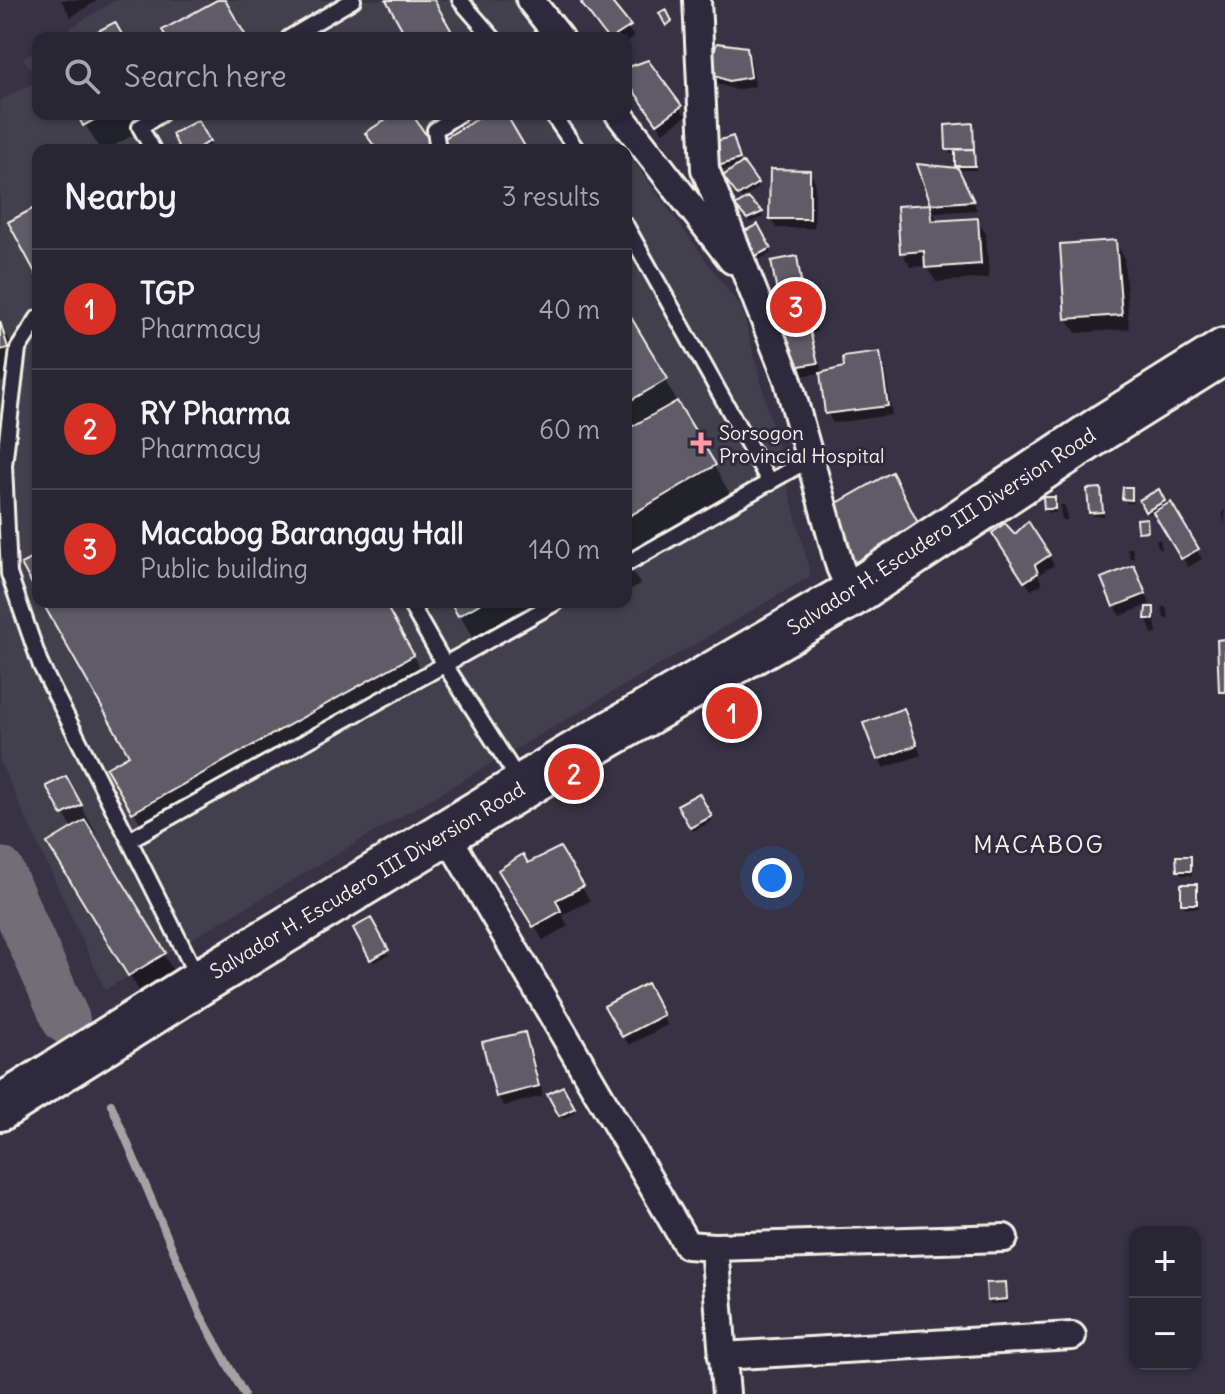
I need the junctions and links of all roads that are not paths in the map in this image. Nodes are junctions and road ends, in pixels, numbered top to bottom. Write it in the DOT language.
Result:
graph roads {
  1 [pos="353,0"];
  2 [pos="460,0"];
  3 [pos="530,0"];
  4 [pos="697,0"];
  5 [pos="299,32"];
  6 [pos="488,32"];
  7 [pos="555,32"];
  8 [pos="151,120"];
  9 [pos="450,120"];
  10 [pos="556,120"];
  11 [pos="624,120"];
  12 [pos="150,144"];
  13 [pos="437,144"];
  14 [pos="573,144"];
  15 [pos="632,237"];
  16 [pos="752,286"];
  17 [pos="32,327"];
  18 [pos="1225,351"];
  19 [pos="810,459"];
  20 [pos="770,483"];
  21 [pos="632,561"];
  22 [pos="852,594"];
  23 [pos="412,608"];
  24 [pos="546,608"];
  25 [pos="445,665"];
  26 [pos="523,786"];
  27 [pos="446,833"];
  28 [pos="129,840"];
  29 [pos="200,982"];
  30 [pos="0,1108"];
  31 [pos="1004,1238"];
  32 [pos="714,1247"];
  33 [pos="1072,1336"];
  34 [pos="722,1356"];
  35 [pos="726,1394"];
  1 -- 5 [label="lane"];
  2 -- 6 [label="lane"];
  3 -- 7 [label="street"];
  4 -- 16 [label="street"];
  8 -- 12 [label="lane"];
  9 -- 13 [label="lane"];
  10 -- 14 [label="lane"];
  11 -- 16 [label="street"];
  15 -- 20 [label="lane"];
  16 -- 19 [label="street"];
  17 -- 28 [label="lane"];
  18 -- 22 [label="highway, Salvador H. Escudero III Diversion Road"];
  19 -- 20 [label="lane"];
  19 -- 22 [label="street"];
  20 -- 21 [label="lane"];
  22 -- 26 [label="highway, Salvador H. Escudero III Diversion Road"];
  23 -- 25 [label="lane"];
  24 -- 25 [label="lane"];
  25 -- 26 [label="lane"];
  25 -- 28 [label="lane"];
  26 -- 27 [label="highway, Salvador H. Escudero III Diversion Road"];
  27 -- 29 [label="highway, Salvador H. Escudero III Diversion Road"];
  27 -- 32 [label="street"];
  28 -- 29 [label="lane"];
  29 -- 30 [label="highway, Salvador H. Escudero III Diversion Road"];
  31 -- 32 [label="street"];
  32 -- 34 [label="street"];
  33 -- 34 [label="street"];
  34 -- 35 [label="street"];
}
